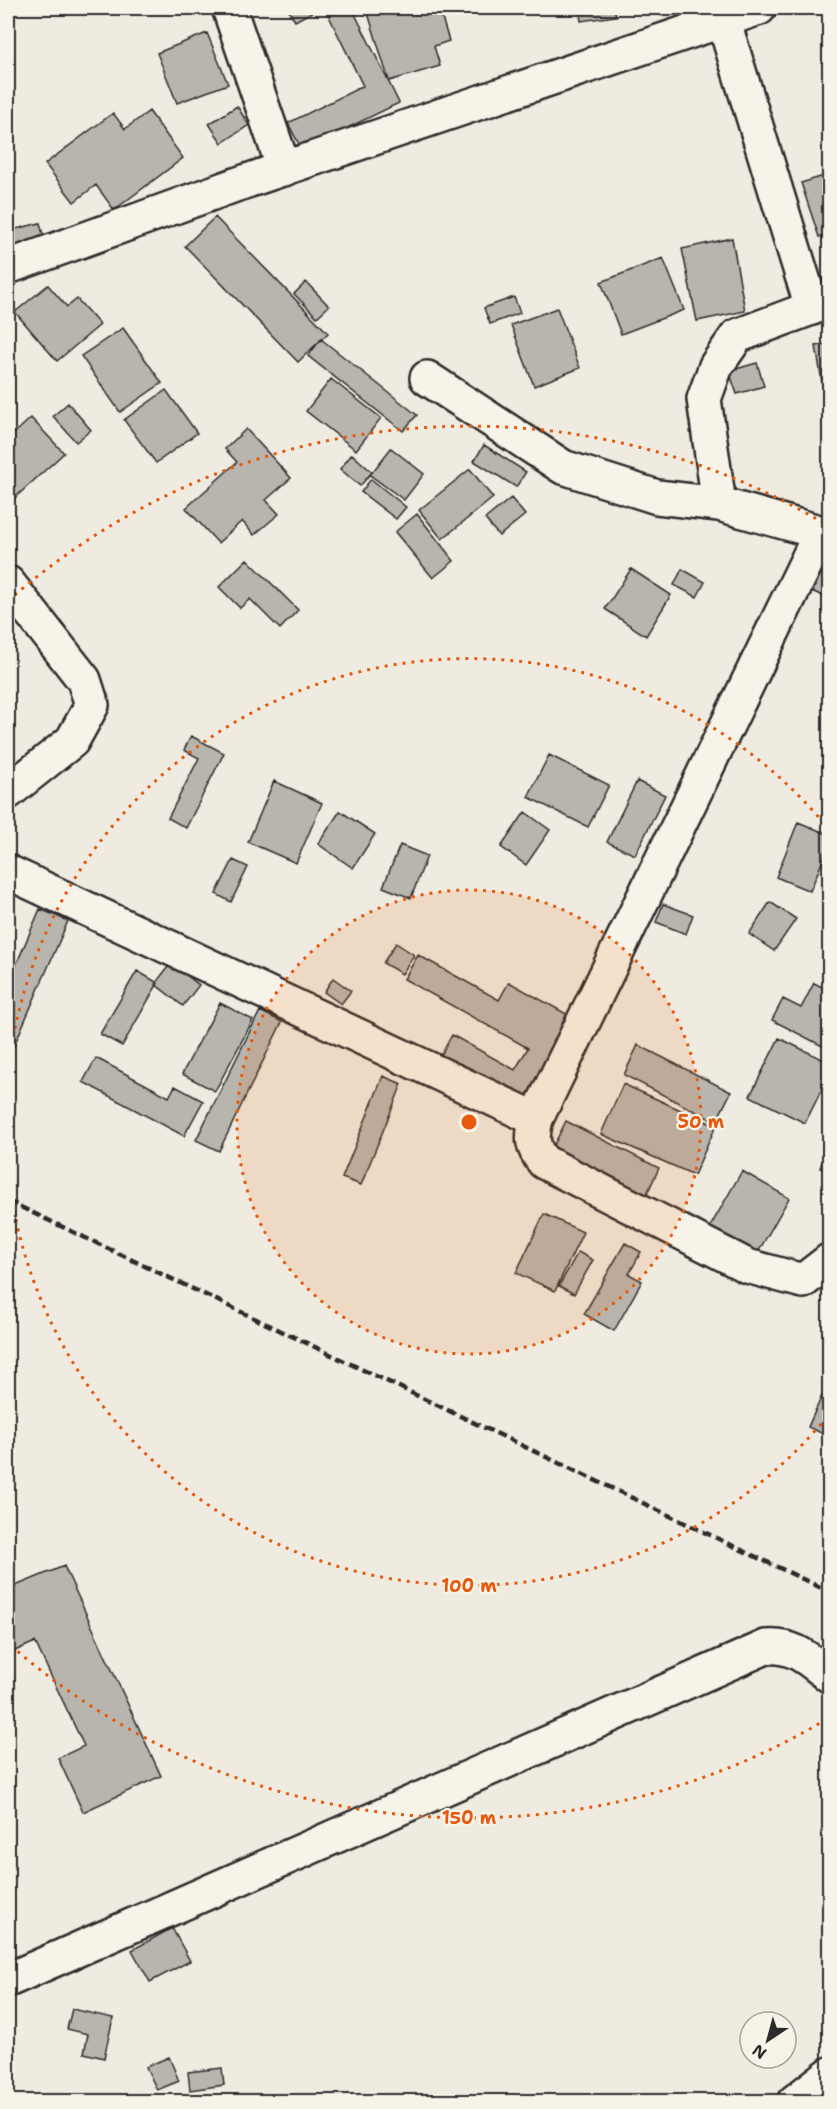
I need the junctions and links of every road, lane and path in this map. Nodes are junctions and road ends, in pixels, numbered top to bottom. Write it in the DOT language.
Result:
graph roads {
  1 [pos="229,8"];
  2 [pos="759,8"];
  3 [pos="723,19"];
  4 [pos="284,168"];
  5 [pos="8,267"];
  6 [pos="821,304"];
  7 [pos="427,378"];
  8 [pos="719,504"];
  9 [pos="825,534"];
  10 [pos="8,583"];
  11 [pos="8,792"];
  12 [pos="8,872"];
  13 [pos="536,1119"];
  14 [pos="830,1260"];
  15 [pos="830,1676"];
  16 [pos="8,1980"];
  17 [pos="830,2074"];
  18 [pos="794,2102"];
  1 -- 4 [label="street"];
  2 -- 3 [label="street"];
  3 -- 4 [label="street"];
  3 -- 6 [label="street"];
  4 -- 5 [label="street"];
  6 -- 8 [label="street"];
  7 -- 8 [label="street"];
  8 -- 9 [label="street"];
  9 -- 13 [label="street"];
  10 -- 11 [label="street"];
  12 -- 13 [label="street"];
  13 -- 14 [label="street"];
  15 -- 16 [label="street"];
  17 -- 18 [label="street"];
}
